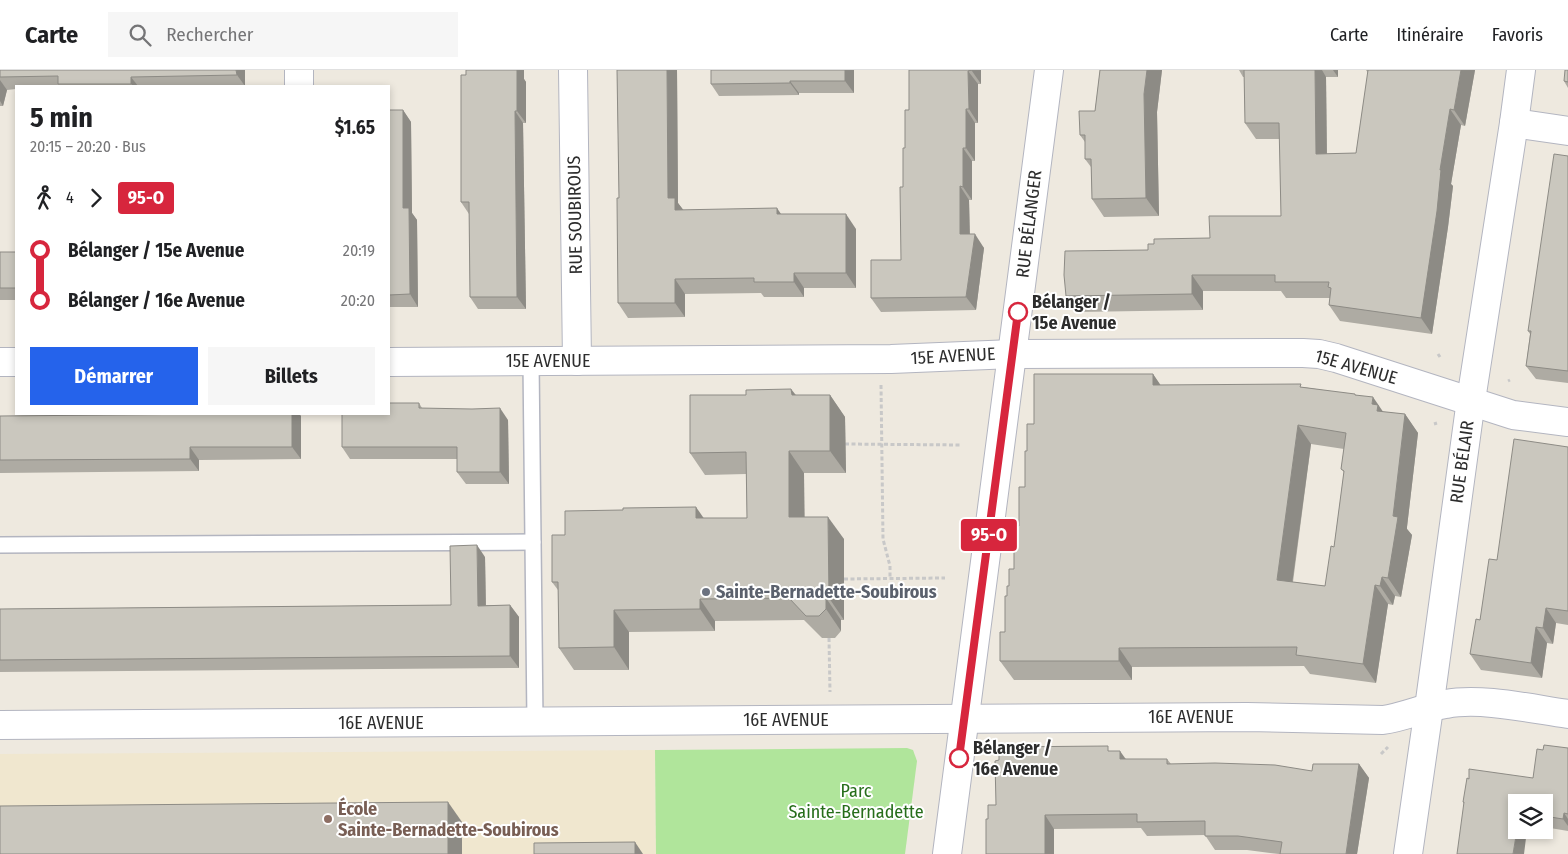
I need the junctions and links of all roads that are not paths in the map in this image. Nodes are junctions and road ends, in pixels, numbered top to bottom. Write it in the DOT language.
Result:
graph roads {
  1 [pos="299,70"];
  2 [pos="574,70"];
  3 [pos="1050,70"];
  4 [pos="1521,70"];
  5 [pos="299,85"];
  6 [pos="1514,123"];
  7 [pos="1568,131"];
  8 [pos="1013,354"];
  9 [pos="577,360"];
  10 [pos="531,361"];
  11 [pos="0,362"];
  12 [pos="15,362"];
  13 [pos="390,362"];
  14 [pos="1471,400"];
  15 [pos="1568,422"];
  16 [pos="533,542"];
  17 [pos="0,545"];
  18 [pos="1429,708"];
  19 [pos="1568,714"];
  20 [pos="965,719"];
  21 [pos="535,722"];
  22 [pos="0,726"];
  23 [pos="948,854"];
  24 [pos="1408,854"];
  1 -- 5 [label="street"];
  2 -- 9 [label="street, RUE SOUBIROUS"];
  3 -- 8 [label="street, RUE BÉLANGER"];
  4 -- 6 [label="street, RUE BÉLAIR"];
  6 -- 7 [label="street"];
  6 -- 14 [label="street, RUE BÉLAIR"];
  8 -- 9 [label="street, 15E AVENUE"];
  8 -- 14 [label="street, 15E AVENUE"];
  8 -- 20 [label="street, RUE BÉLANGER"];
  9 -- 10 [label="street, 15E AVENUE"];
  10 -- 13 [label="street, 15E AVENUE"];
  10 -- 16 [label="lane"];
  11 -- 12 [label="street"];
  14 -- 15 [label="street, 15E AVENUE"];
  14 -- 18 [label="street, RUE BÉLAIR"];
  16 -- 17 [label="lane"];
  16 -- 21 [label="lane"];
  18 -- 19 [label="street, 16E AVENUE"];
  18 -- 20 [label="street, 16E AVENUE"];
  18 -- 24 [label="street, RUE BÉLAIR"];
  20 -- 21 [label="street, 16E AVENUE"];
  20 -- 23 [label="street, RUE BÉLANGER"];
  21 -- 22 [label="street, 16E AVENUE"];
}
